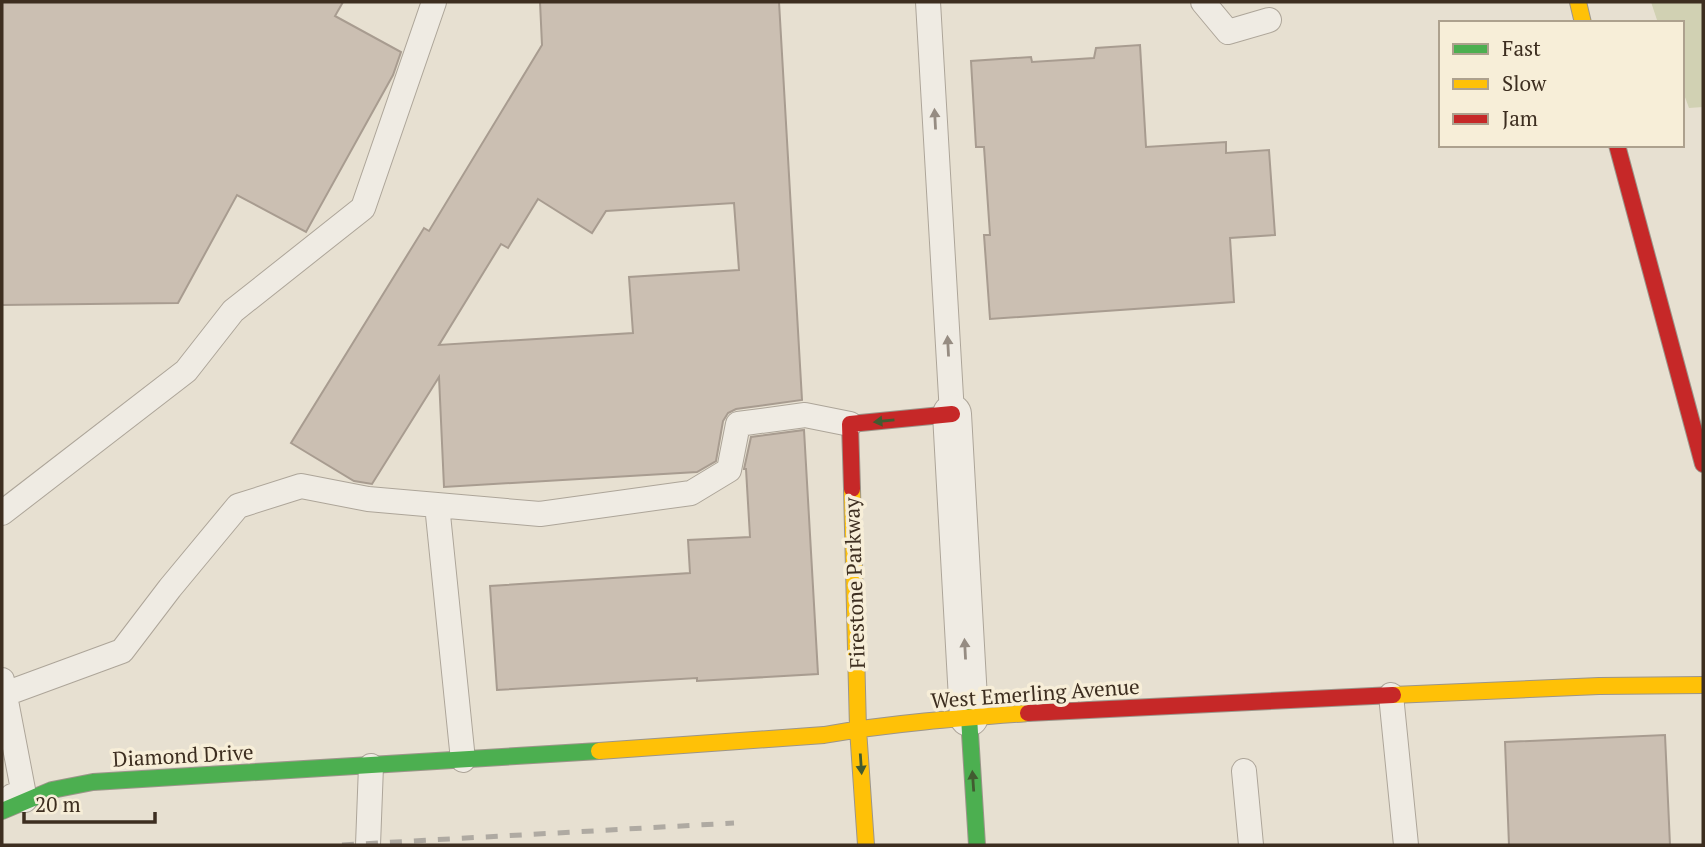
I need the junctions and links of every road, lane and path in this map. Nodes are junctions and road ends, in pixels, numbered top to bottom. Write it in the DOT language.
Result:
graph roads {
  1 [pos="434,2"];
  2 [pos="928,2"];
  3 [pos="1203,2"];
  4 [pos="1578,2"];
  5 [pos="1269,20"];
  6 [pos="1583,21"];
  7 [pos="1617,147"];
  8 [pos="1694,394"];
  9 [pos="952,414"];
  10 [pos="850,424"];
  11 [pos="1703,464"];
  12 [pos="438,505"];
  13 [pos="2,513"];
  14 [pos="1703,685"];
  15 [pos="3,687"];
  16 [pos="1391,695"];
  17 [pos="969,717"];
  18 [pos="858,729"];
  19 [pos="463,760"];
  20 [pos="371,766"];
  21 [pos="1244,771"];
  22 [pos="13,797"];
  23 [pos="2,811"];
  24 [pos="368,845"];
  25 [pos="866,845"];
  26 [pos="977,845"];
  27 [pos="1251,845"];
  28 [pos="1406,845"];
  1 -- 13 [label="lane"];
  9 -- 2 [label="lane, one-way"];
  3 -- 5 [label="lane"];
  4 -- 6 [label="street"];
  7 -- 8 [label="street"];
  8 -- 11 [label="street"];
  9 -- 10 [label="street, one-way"];
  17 -- 9 [label="street, one-way"];
  10 -- 12 [label="lane"];
  10 -- 18 [label="street, Firestone Parkway"];
  12 -- 15 [label="lane"];
  12 -- 19 [label="lane"];
  14 -- 16 [label="street, West Emerling Avenue"];
  15 -- 22 [label="lane"];
  16 -- 17 [label="street, West Emerling Avenue"];
  16 -- 28 [label="lane"];
  17 -- 18 [label="street, West Emerling Avenue"];
  26 -- 17 [label="street, one-way"];
  18 -- 19 [label="street, West Emerling Avenue"];
  18 -- 25 [label="street, Firestone Parkway, one-way"];
  19 -- 20 [label="street, West Emerling Avenue"];
  20 -- 22 [label="street, Diamond Drive"];
  20 -- 24 [label="lane"];
  21 -- 27 [label="lane"];
  22 -- 23 [label="street, Diamond Drive"];
}
